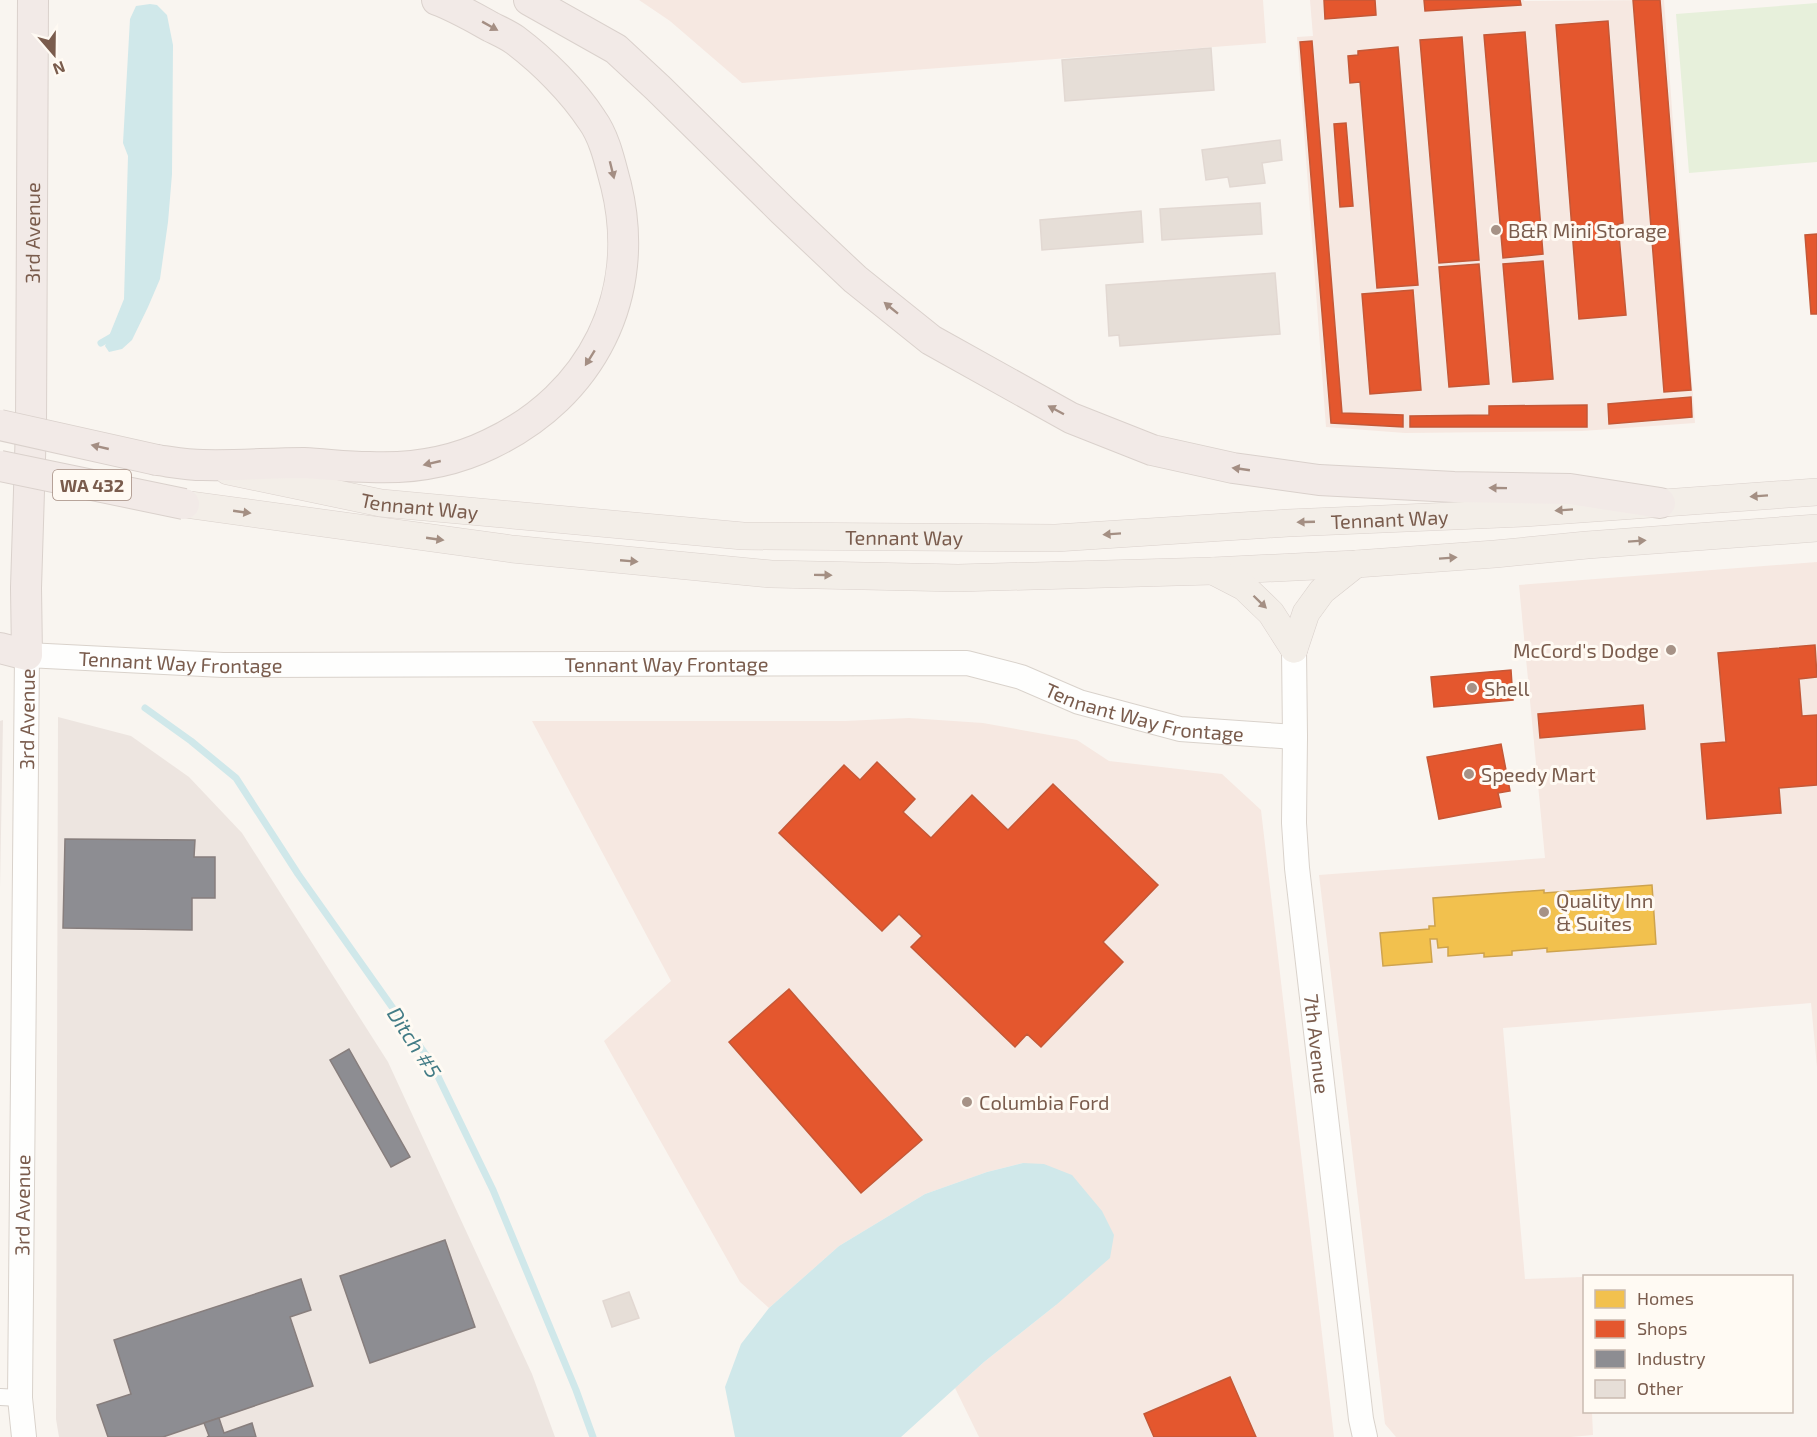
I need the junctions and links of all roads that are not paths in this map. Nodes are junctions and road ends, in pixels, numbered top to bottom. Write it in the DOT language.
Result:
graph roads {
  1 [pos="33,0"];
  2 [pos="437,0"];
  3 [pos="529,0"];
  4 [pos="0,424"];
  5 [pos="200,465"];
  6 [pos="0,466"];
  7 [pos="1817,492"];
  8 [pos="1660,503"];
  9 [pos="184,504"];
  10 [pos="1817,528"];
  11 [pos="1356,564"];
  12 [pos="1212,571"];
  13 [pos="1294,650"];
  14 [pos="14,651"];
  15 [pos="1295,737"];
  16 [pos="10,1397"];
  17 [pos="24,1437"];
  18 [pos="1365,1437"];
  1 -- 14 [label="highway, 3rd Avenue / WA 432"];
  2 -- 5 [label="highway, one-way"];
  8 -- 3 [label="highway, one-way"];
  5 -- 4 [label="highway, Tennant Way / WA 432, one-way, bridge"];
  8 -- 5 [label="main road, Tennant Way, one-way"];
  6 -- 9 [label="highway, Tennant Way / WA 432, bridge"];
  7 -- 8 [label="main road, Tennant Way, one-way"];
  9 -- 12 [label="main road, Tennant Way, one-way"];
  11 -- 10 [label="main road, Tennant Way, one-way"];
  11 -- 12 [label="main road, Tennant Way"];
  11 -- 13 [label="main road"];
  12 -- 13 [label="main road, one-way"];
  13 -- 15 [label="main road, 7th Avenue"];
  14 -- 15 [label="main road, Tennant Way Frontage"];
  14 -- 16 [label="main road, 3rd Avenue"];
  15 -- 18 [label="main road, 7th Avenue"];
  16 -- 17 [label="main road, 3rd Avenue"];
}
